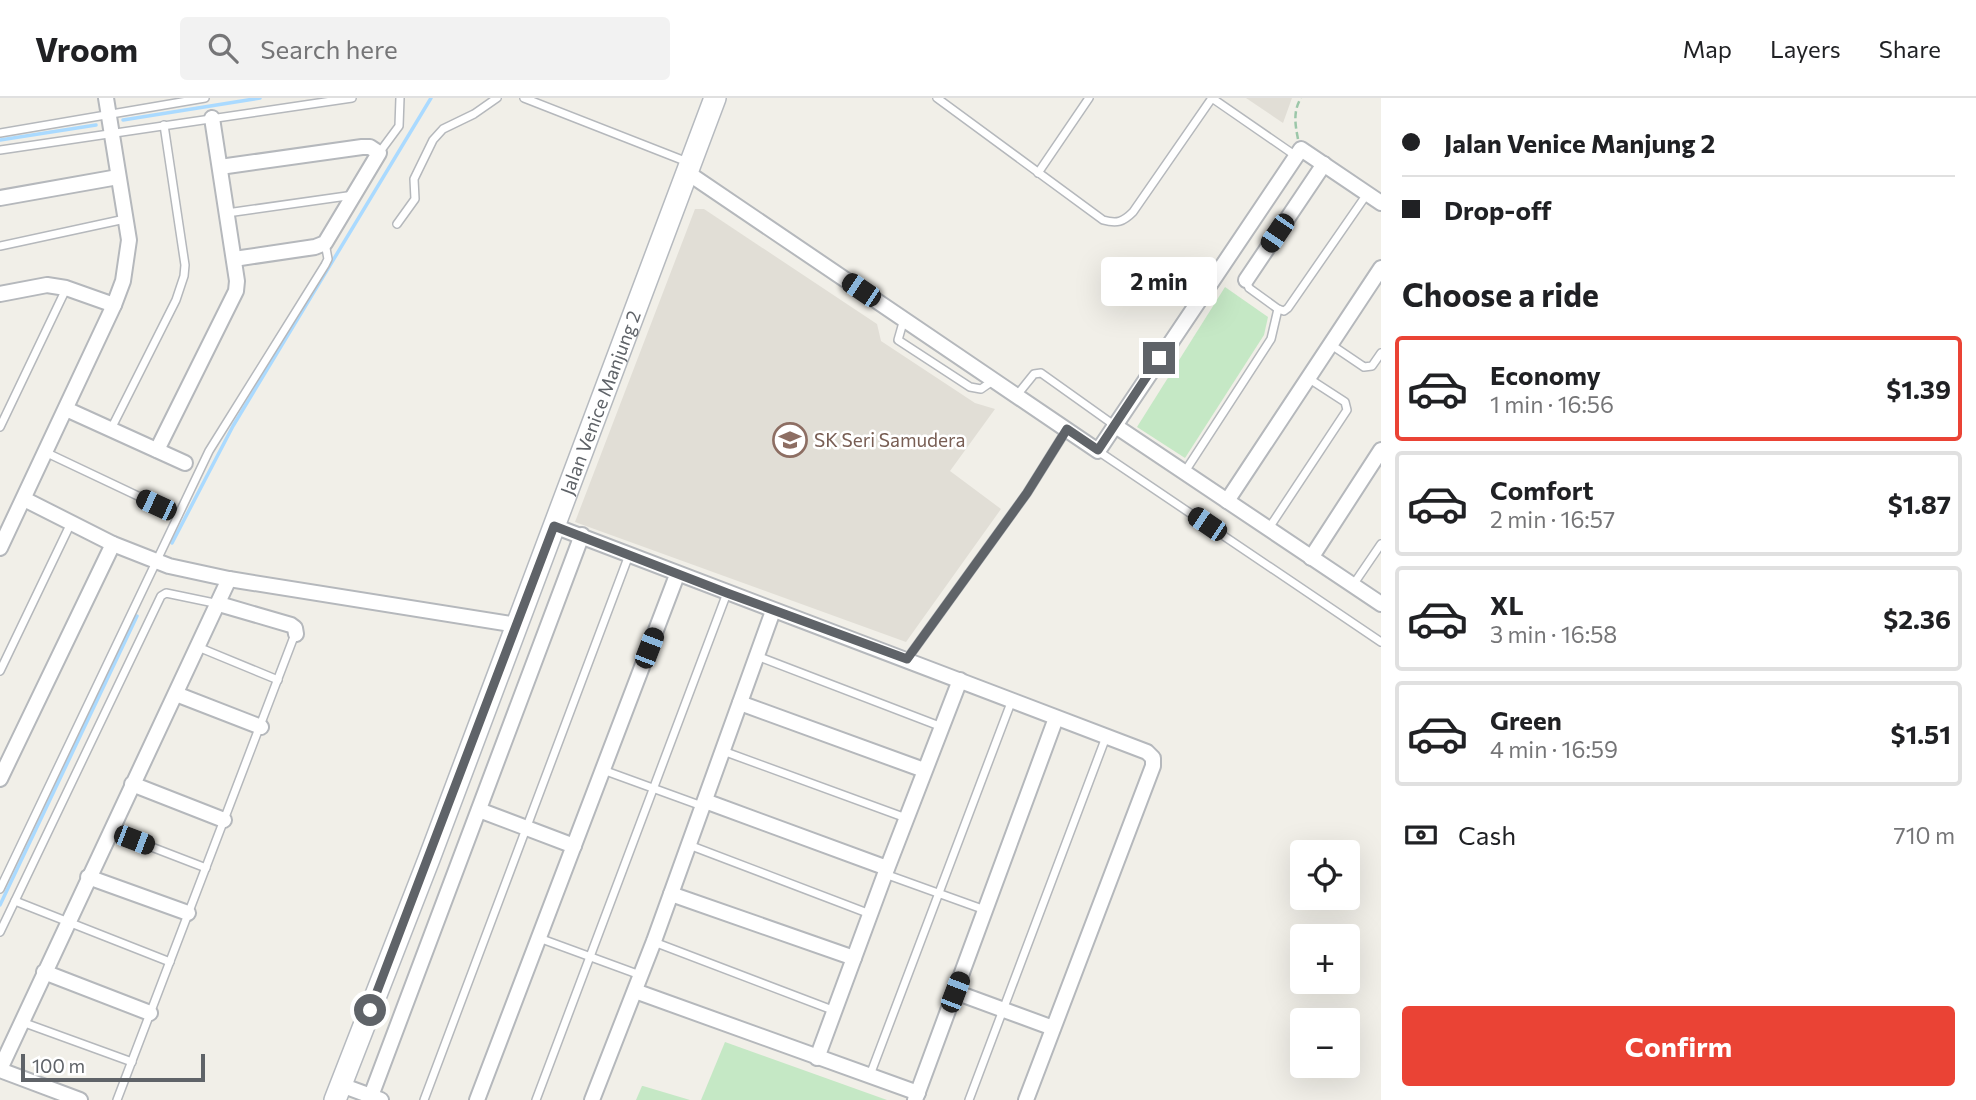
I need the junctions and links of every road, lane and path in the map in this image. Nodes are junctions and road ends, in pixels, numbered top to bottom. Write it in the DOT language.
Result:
graph roads {
  1 [pos="106,98"];
  2 [pos="205,98"];
  3 [pos="352,98"];
  4 [pos="400,98"];
  5 [pos="497,98"];
  6 [pos="524,98"];
  7 [pos="715,98"];
  8 [pos="937,98"];
  9 [pos="1089,98"];
  10 [pos="1212,98"];
  11 [pos="1301,98"];
  12 [pos="947,101"];
  13 [pos="161,102"];
  14 [pos="108,114"];
  15 [pos="212,118"];
  16 [pos="164,125"];
  17 [pos="0,133"];
  18 [pos="111,134"];
  19 [pos="0,150"];
  20 [pos="1298,152"];
  21 [pos="379,153"];
  22 [pos="1324,164"];
  23 [pos="220,167"];
  24 [pos="689,168"];
  25 [pos="1038,173"];
  26 [pos="118,177"];
  27 [pos="1367,193"];
  28 [pos="355,195"];
  29 [pos="0,198"];
  30 [pos="1381,203"];
  31 [pos="226,214"];
  32 [pos="125,219"];
  33 [pos="397,224"];
  34 [pos="325,243"];
  35 [pos="0,246"];
  36 [pos="234,260"];
  37 [pos="1381,268"];
  38 [pos="1246,280"];
  39 [pos="66,288"];
  40 [pos="0,294"];
  41 [pos="114,305"];
  42 [pos="1279,309"];
  43 [pos="904,319"];
  44 [pos="1330,344"];
  45 [pos="1381,353"];
  46 [pos="1307,377"];
  47 [pos="995,380"];
  48 [pos="1017,395"];
  49 [pos="66,409"];
  50 [pos="1114,425"];
  51 [pos="0,427"];
  52 [pos="111,429"];
  53 [pos="1067,429"];
  54 [pos="157,450"];
  55 [pos="1098,450"];
  56 [pos="1381,450"];
  57 [pos="45,452"];
  58 [pos="185,463"];
  59 [pos="1184,472"];
  60 [pos="23,499"];
  61 [pos="1227,501"];
  62 [pos="178,515"];
  63 [pos="71,523"];
  64 [pos="554,526"];
  65 [pos="1269,529"];
  66 [pos="582,536"];
  67 [pos="113,544"];
  68 [pos="1381,544"];
  69 [pos="0,548"];
  70 [pos="629,555"];
  71 [pos="1311,558"];
  72 [pos="156,561"];
  73 [pos="677,575"];
  74 [pos="229,579"];
  75 [pos="1353,586"];
  76 [pos="727,593"];
  77 [pos="219,604"];
  78 [pos="1381,604"];
  79 [pos="774,611"];
  80 [pos="517,625"];
  81 [pos="296,634"];
  82 [pos="1381,642"];
  83 [pos="198,647"];
  84 [pos="757,656"];
  85 [pos="907,659"];
  86 [pos="0,671"];
  87 [pos="278,680"];
  88 [pos="960,680"];
  89 [pos="176,694"];
  90 [pos="1012,700"];
  91 [pos="740,703"];
  92 [pos="1056,718"];
  93 [pos="261,727"];
  94 [pos="942,727"];
  95 [pos="1106,737"];
  96 [pos="723,751"];
  97 [pos="603,770"];
  98 [pos="925,771"];
  99 [pos="0,779"];
  100 [pos="132,784"];
  101 [pos="653,788"];
  102 [pos="704,803"];
  103 [pos="479,810"];
  104 [pos="906,818"];
  105 [pos="224,820"];
  106 [pos="526,828"];
  107 [pos="110,831"];
  108 [pos="689,845"];
  109 [pos="574,846"];
  110 [pos="206,868"];
  111 [pos="886,871"];
  112 [pos="88,877"];
  113 [pos="0,889"];
  114 [pos="938,893"];
  115 [pos="671,894"];
  116 [pos="15,901"];
  117 [pos="986,910"];
  118 [pos="188,913"];
  119 [pos="870,914"];
  120 [pos="67,924"];
  121 [pos="0,932"];
  122 [pos="539,938"];
  123 [pos="654,941"];
  124 [pos="589,956"];
  125 [pos="853,958"];
  126 [pos="170,962"];
  127 [pos="44,972"];
  128 [pos="641,975"];
  129 [pos="635,991"];
  130 [pos="955,992"];
  131 [pos="1003,1010"];
  132 [pos="835,1011"];
  133 [pos="150,1013"];
  134 [pos="22,1022"];
  135 [pos="1053,1028"];
  136 [pos="817,1058"];
  137 [pos="132,1062"];
  138 [pos="0,1070"];
  139 [pos="870,1076"];
  140 [pos="338,1093"];
  141 [pos="916,1096"];
  142 [pos="370,1098"];
  143 [pos="80,1100"];
  144 [pos="117,1100"];
  145 [pos="424,1100"];
  146 [pos="477,1100"];
  147 [pos="536,1100"];
  148 [pos="592,1100"];
  149 [pos="969,1100"];
  150 [pos="1026,1100"];
  1 -- 14 [label="street"];
  2 -- 13 [label="lane"];
  3 -- 15 [label="lane"];
  4 -- 21 [label="lane"];
  5 -- 33 [label="lane"];
  6 -- 24 [label="lane"];
  7 -- 24 [label="street, Jalan Venice Manjung 2"];
  8 -- 12 [label="lane"];
  9 -- 25 [label="lane"];
  10 -- 20 [label="lane"];
  10 -- 25 [label="lane"];
  11 -- 20 [label="path"];
  12 -- 25 [label="lane"];
  13 -- 14 [label="lane"];
  14 -- 17 [label="lane"];
  14 -- 18 [label="street"];
  15 -- 16 [label="lane"];
  15 -- 23 [label="street"];
  16 -- 18 [label="lane"];
  16 -- 52 [label="lane"];
  18 -- 19 [label="lane"];
  18 -- 26 [label="street"];
  20 -- 22 [label="street"];
  20 -- 50 [label="street"];
  21 -- 23 [label="street"];
  21 -- 28 [label="street"];
  22 -- 27 [label="street"];
  22 -- 38 [label="street"];
  23 -- 31 [label="street"];
  24 -- 43 [label="street"];
  24 -- 64 [label="street, Jalan Venice Manjung 2"];
  26 -- 29 [label="street"];
  26 -- 32 [label="street"];
  27 -- 30 [label="street"];
  27 -- 42 [label="lane"];
  28 -- 31 [label="lane"];
  28 -- 34 [label="street"];
  31 -- 36 [label="street"];
  32 -- 35 [label="lane"];
  32 -- 41 [label="street"];
  34 -- 36 [label="street"];
  34 -- 62 [label="lane"];
  36 -- 54 [label="street"];
  37 -- 44 [label="street"];
  38 -- 42 [label="lane"];
  39 -- 40 [label="street"];
  39 -- 41 [label="street"];
  39 -- 51 [label="lane"];
  41 -- 49 [label="street"];
  42 -- 59 [label="lane"];
  43 -- 47 [label="street"];
  43 -- 47 [label="lane"];
  44 -- 45 [label="lane"];
  44 -- 46 [label="street"];
  46 -- 61 [label="street"];
  46 -- 65 [label="lane"];
  47 -- 48 [label="street"];
  48 -- 50 [label="lane"];
  48 -- 53 [label="street"];
  49 -- 52 [label="street"];
  49 -- 57 [label="street"];
  50 -- 55 [label="street"];
  50 -- 59 [label="street"];
  52 -- 54 [label="street"];
  53 -- 55 [label="street"];
  53 -- 85 [label="lane"];
  54 -- 58 [label="street"];
  55 -- 82 [label="lane"];
  56 -- 71 [label="street"];
  57 -- 60 [label="street"];
  57 -- 62 [label="lane"];
  59 -- 61 [label="street"];
  60 -- 63 [label="street"];
  60 -- 69 [label="street"];
  61 -- 65 [label="street"];
  62 -- 72 [label="lane"];
  63 -- 67 [label="street"];
  63 -- 86 [label="lane"];
  64 -- 66 [label="street"];
  64 -- 80 [label="street, Jalan Venice Manjung 2"];
  65 -- 71 [label="street"];
  66 -- 70 [label="street"];
  66 -- 103 [label="street"];
  67 -- 72 [label="street"];
  67 -- 99 [label="street"];
  68 -- 75 [label="lane"];
  70 -- 73 [label="street"];
  70 -- 106 [label="lane"];
  71 -- 75 [label="street"];
  72 -- 74 [label="street"];
  72 -- 113 [label="lane"];
  73 -- 76 [label="street"];
  73 -- 97 [label="street"];
  74 -- 77 [label="street"];
  74 -- 80 [label="street"];
  75 -- 78 [label="street"];
  76 -- 79 [label="street"];
  76 -- 101 [label="lane"];
  77 -- 81 [label="street"];
  77 -- 83 [label="street"];
  77 -- 116 [label="lane"];
  79 -- 84 [label="street"];
  79 -- 85 [label="street"];
  80 -- 140 [label="street, Jalan Venice Manjung 2"];
  81 -- 87 [label="lane"];
  83 -- 87 [label="lane"];
  83 -- 89 [label="street"];
  84 -- 91 [label="street"];
  84 -- 94 [label="lane"];
  85 -- 88 [label="street"];
  87 -- 93 [label="lane"];
  88 -- 90 [label="street"];
  88 -- 94 [label="street"];
  89 -- 93 [label="street"];
  89 -- 100 [label="street"];
  90 -- 92 [label="street"];
  90 -- 114 [label="lane"];
  91 -- 96 [label="street"];
  91 -- 98 [label="street"];
  92 -- 95 [label="street"];
  92 -- 117 [label="street"];
  93 -- 105 [label="lane"];
  94 -- 98 [label="street"];
  95 -- 131 [label="lane"];
  95 -- 135 [label="street"];
  96 -- 102 [label="street"];
  96 -- 104 [label="lane"];
  97 -- 101 [label="lane"];
  97 -- 109 [label="street"];
  98 -- 104 [label="street"];
  100 -- 105 [label="street"];
  100 -- 107 [label="street"];
  101 -- 102 [label="lane"];
  101 -- 124 [label="lane"];
  102 -- 108 [label="street"];
  102 -- 111 [label="street"];
  103 -- 106 [label="street"];
  103 -- 142 [label="street"];
  104 -- 111 [label="street"];
  105 -- 110 [label="lane"];
  106 -- 109 [label="street"];
  106 -- 145 [label="lane"];
  107 -- 110 [label="lane"];
  107 -- 112 [label="street"];
  108 -- 115 [label="street"];
  108 -- 119 [label="lane"];
  109 -- 122 [label="street"];
  110 -- 118 [label="lane"];
  111 -- 114 [label="lane"];
  111 -- 119 [label="street"];
  112 -- 118 [label="street"];
  112 -- 120 [label="street"];
  114 -- 117 [label="lane"];
  114 -- 139 [label="lane"];
  115 -- 123 [label="street"];
  115 -- 125 [label="street"];
  116 -- 120 [label="lane"];
  116 -- 121 [label="lane"];
  117 -- 130 [label="street"];
  118 -- 126 [label="lane"];
  119 -- 125 [label="street"];
  120 -- 126 [label="lane"];
  120 -- 127 [label="street"];
  122 -- 124 [label="lane"];
  122 -- 146 [label="street"];
  123 -- 128 [label="street"];
  123 -- 132 [label="lane"];
  124 -- 128 [label="lane"];
  124 -- 147 [label="lane"];
  125 -- 132 [label="street"];
  126 -- 133 [label="lane"];
  127 -- 133 [label="street"];
  127 -- 134 [label="street"];
  128 -- 129 [label="street"];
  129 -- 136 [label="street"];
  129 -- 148 [label="street"];
  130 -- 131 [label="street"];
  130 -- 141 [label="street"];
  131 -- 135 [label="street"];
  131 -- 149 [label="lane"];
  132 -- 136 [label="street"];
  133 -- 137 [label="lane"];
  134 -- 137 [label="lane"];
  134 -- 138 [label="street"];
  135 -- 150 [label="street"];
  136 -- 139 [label="street"];
  137 -- 144 [label="lane"];
  138 -- 143 [label="street"];
  139 -- 141 [label="street"];
  140 -- 142 [label="street"];
}
